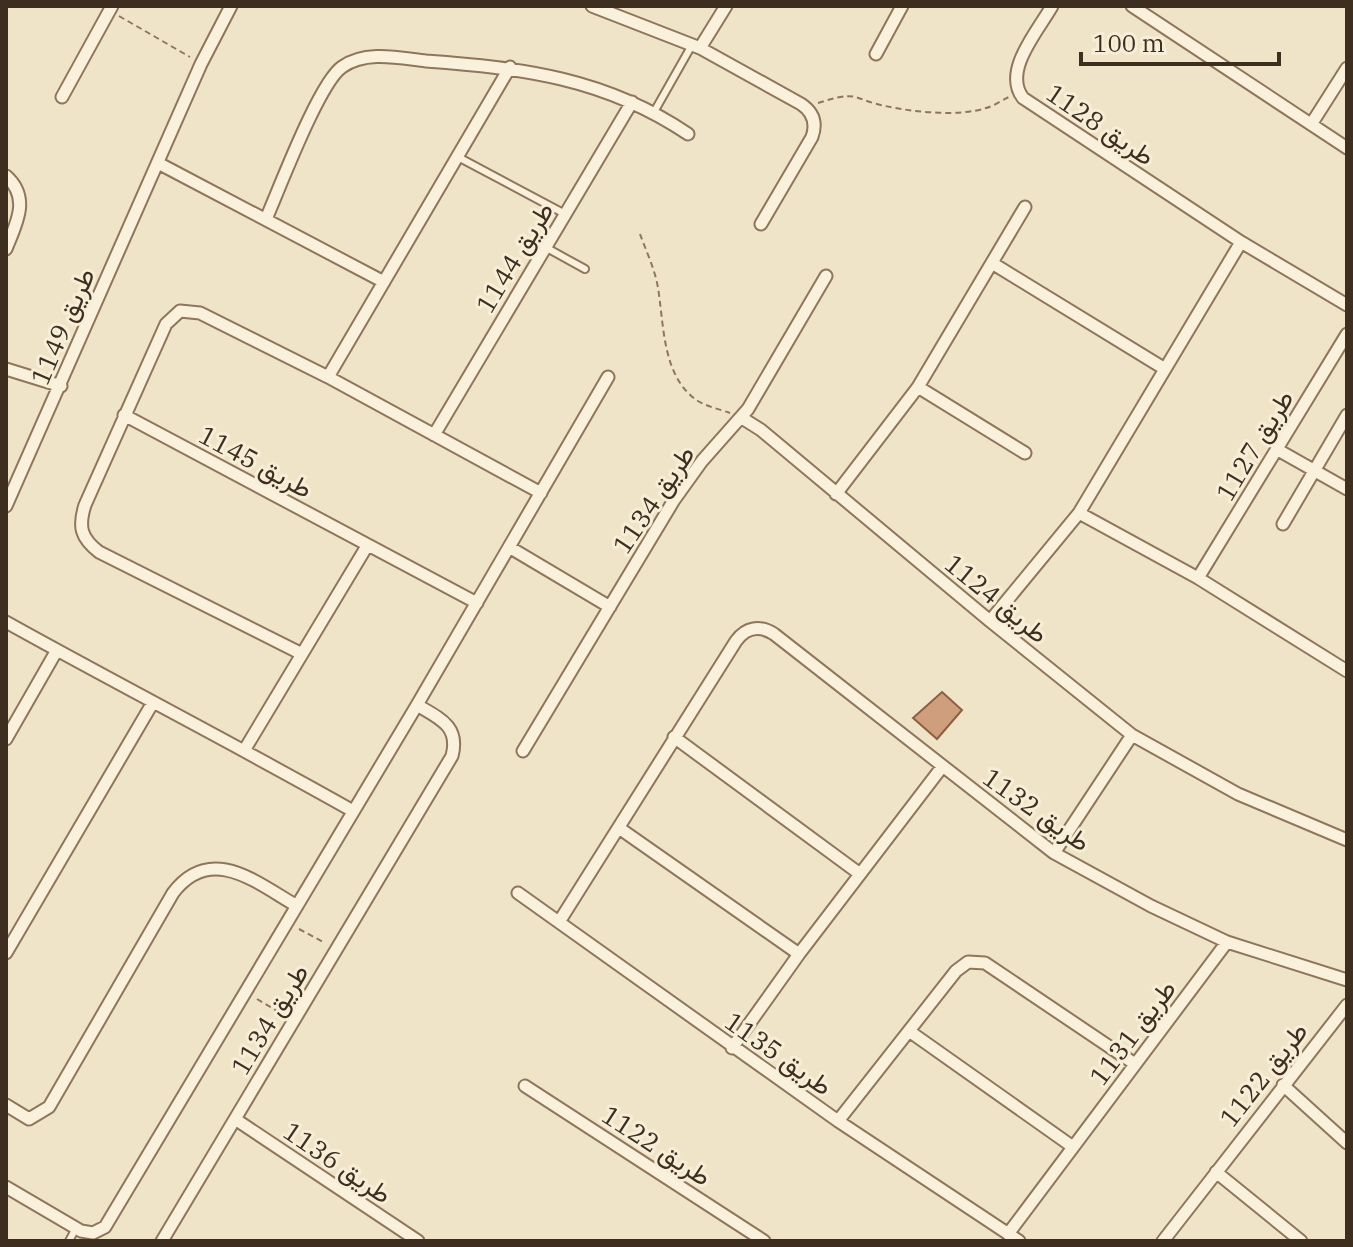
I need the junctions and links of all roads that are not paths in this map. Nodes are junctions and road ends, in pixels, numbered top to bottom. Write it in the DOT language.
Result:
graph roads {
  1 [pos="231,6"];
  2 [pos="592,6"];
  3 [pos="726,6"];
  4 [pos="902,6"];
  5 [pos="1052,6"];
  6 [pos="1132,6"];
  7 [pos="111,8"];
  8 [pos="696,46"];
  9 [pos="876,54"];
  10 [pos="510,67"];
  11 [pos="1347,68"];
  12 [pos="62,97"];
  13 [pos="632,102"];
  14 [pos="654,112"];
  15 [pos="1312,123"];
  16 [pos="688,134"];
  17 [pos="1347,148"];
  18 [pos="458,157"];
  19 [pos="158,163"];
  20 [pos="6,176"];
  21 [pos="1025,207"];
  22 [pos="565,214"];
  23 [pos="266,219"];
  24 [pos="761,224"];
  25 [pos="1241,242"];
  26 [pos="545,247"];
  27 [pos="6,249"];
  28 [pos="992,263"];
  29 [pos="585,269"];
  30 [pos="826,276"];
  31 [pos="384,282"];
  32 [pos="1347,305"];
  33 [pos="1347,334"];
  34 [pos="6,369"];
  35 [pos="1165,369"];
  36 [pos="328,377"];
  37 [pos="608,377"];
  38 [pos="61,386"];
  39 [pos="918,387"];
  40 [pos="124,415"];
  41 [pos="1347,415"];
  42 [pos="742,418"];
  43 [pos="434,435"];
  44 [pos="1278,450"];
  45 [pos="1025,453"];
  46 [pos="1314,471"];
  47 [pos="11,483"];
  48 [pos="1347,489"];
  49 [pos="541,493"];
  50 [pos="836,494"];
  51 [pos="6,506"];
  52 [pos="1079,513"];
  53 [pos="1283,524"];
  54 [pos="367,546"];
  55 [pos="509,547"];
  56 [pos="1198,578"];
  57 [pos="477,603"];
  58 [pos="610,607"];
  59 [pos="990,621"];
  60 [pos="6,622"];
  61 [pos="57,650"];
  62 [pos="302,654"];
  63 [pos="1347,671"];
  64 [pos="152,704"];
  65 [pos="417,705"];
  66 [pos="1132,735"];
  67 [pos="674,737"];
  68 [pos="6,739"];
  69 [pos="245,749"];
  70 [pos="523,751"];
  71 [pos="942,767"];
  72 [pos="353,811"];
  73 [pos="619,828"];
  74 [pos="1347,840"];
  75 [pos="1054,853"];
  76 [pos="860,874"];
  77 [pos="518,893"];
  78 [pos="297,906"];
  79 [pos="559,922"];
  80 [pos="1227,942"];
  81 [pos="6,953"];
  82 [pos="799,954"];
  83 [pos="1347,980"];
  84 [pos="1347,1005"];
  85 [pos="909,1031"];
  86 [pos="732,1048"];
  87 [pos="1135,1064"];
  88 [pos="1283,1085"];
  89 [pos="525,1086"];
  90 [pos="6,1105"];
  91 [pos="235,1119"];
  92 [pos="838,1121"];
  93 [pos="1347,1143"];
  94 [pos="1073,1147"];
  95 [pos="1216,1172"];
  96 [pos="6,1187"];
  97 [pos="78,1230"];
  98 [pos="1008,1234"];
  99 [pos="398,1236"];
  100 [pos="69,1241"];
  101 [pos="162,1241"];
  102 [pos="418,1241"];
  103 [pos="764,1241"];
  104 [pos="1019,1241"];
  105 [pos="1163,1241"];
  106 [pos="1301,1241"];
  1 -- 19 [label="street, طريق 1149"];
  2 -- 8 [label="street"];
  3 -- 8 [label="street"];
  4 -- 9 [label="street"];
  5 -- 25 [label="street, طريق 1128"];
  6 -- 15 [label="street"];
  7 -- 12 [label="street"];
  8 -- 14 [label="lane"];
  8 -- 24 [label="street"];
  10 -- 13 [label="street"];
  10 -- 18 [label="street"];
  10 -- 23 [label="street"];
  11 -- 15 [label="street"];
  13 -- 14 [label="street"];
  13 -- 22 [label="street, طريق 1144"];
  14 -- 16 [label="street"];
  15 -- 17 [label="street"];
  18 -- 22 [label="lane"];
  18 -- 31 [label="street"];
  19 -- 23 [label="street"];
  19 -- 38 [label="street, طريق 1149"];
  20 -- 27 [label="street"];
  21 -- 28 [label="street"];
  22 -- 26 [label="street, طريق 1144"];
  23 -- 31 [label="street"];
  25 -- 32 [label="street, طريق 1128"];
  25 -- 35 [label="street"];
  26 -- 29 [label="lane"];
  26 -- 43 [label="street, طريق 1144"];
  28 -- 35 [label="street"];
  28 -- 39 [label="street"];
  30 -- 42 [label="street, طريق 1134"];
  31 -- 36 [label="street"];
  33 -- 44 [label="street, طريق 1127"];
  34 -- 38 [label="street"];
  35 -- 52 [label="street"];
  36 -- 40 [label="street"];
  36 -- 43 [label="street"];
  37 -- 49 [label="street"];
  38 -- 47 [label="street, طريق 1149"];
  39 -- 45 [label="street"];
  39 -- 50 [label="street"];
  40 -- 54 [label="street, طريق 1145"];
  40 -- 62 [label="street"];
  41 -- 46 [label="street"];
  42 -- 50 [label="street, طريق 1124"];
  42 -- 58 [label="street, طريق 1134"];
  43 -- 49 [label="street"];
  44 -- 46 [label="street"];
  44 -- 56 [label="street, طريق 1127"];
  46 -- 48 [label="street"];
  46 -- 53 [label="street"];
  47 -- 51 [label="street, طريق 1149"];
  49 -- 55 [label="street"];
  50 -- 59 [label="street, طريق 1124"];
  52 -- 56 [label="street"];
  52 -- 59 [label="street"];
  54 -- 57 [label="street, طريق 1145"];
  54 -- 62 [label="street"];
  55 -- 57 [label="street"];
  55 -- 58 [label="street"];
  56 -- 63 [label="street"];
  57 -- 65 [label="street"];
  58 -- 70 [label="street, طريق 1134"];
  59 -- 66 [label="street, طريق 1124"];
  60 -- 61 [label="street"];
  61 -- 64 [label="street"];
  61 -- 68 [label="street"];
  62 -- 69 [label="street"];
  64 -- 69 [label="street"];
  64 -- 81 [label="street"];
  65 -- 72 [label="street"];
  65 -- 91 [label="street, طريق 1134"];
  66 -- 74 [label="street, طريق 1124"];
  66 -- 75 [label="street"];
  67 -- 71 [label="street, طريق 1132"];
  67 -- 73 [label="street"];
  67 -- 76 [label="street"];
  69 -- 72 [label="street"];
  71 -- 75 [label="street, طريق 1132"];
  71 -- 76 [label="street"];
  72 -- 78 [label="street"];
  73 -- 79 [label="street"];
  73 -- 82 [label="street"];
  75 -- 80 [label="street, طريق 1132"];
  76 -- 82 [label="street"];
  77 -- 79 [label="street, طريق 1135"];
  78 -- 90 [label="street"];
  78 -- 97 [label="street"];
  79 -- 86 [label="street, طريق 1135"];
  80 -- 83 [label="street, طريق 1132"];
  80 -- 87 [label="street, طريق 1131"];
  82 -- 86 [label="street"];
  84 -- 88 [label="street, طريق 1122"];
  85 -- 87 [label="street"];
  85 -- 92 [label="street"];
  85 -- 94 [label="street"];
  86 -- 92 [label="street, طريق 1135"];
  87 -- 94 [label="street, طريق 1131"];
  88 -- 93 [label="street"];
  88 -- 95 [label="street, طريق 1122"];
  89 -- 103 [label="street, طريق 1122"];
  91 -- 99 [label="street, طريق 1136"];
  91 -- 101 [label="street, طريق 1134"];
  92 -- 98 [label="street, طريق 1135"];
  94 -- 98 [label="street, طريق 1131"];
  95 -- 105 [label="street, طريق 1122"];
  95 -- 106 [label="street"];
  96 -- 97 [label="street"];
  97 -- 100 [label="lane"];
  98 -- 104 [label="street, طريق 1135"];
  99 -- 102 [label="street, طريق 1136"];
}
